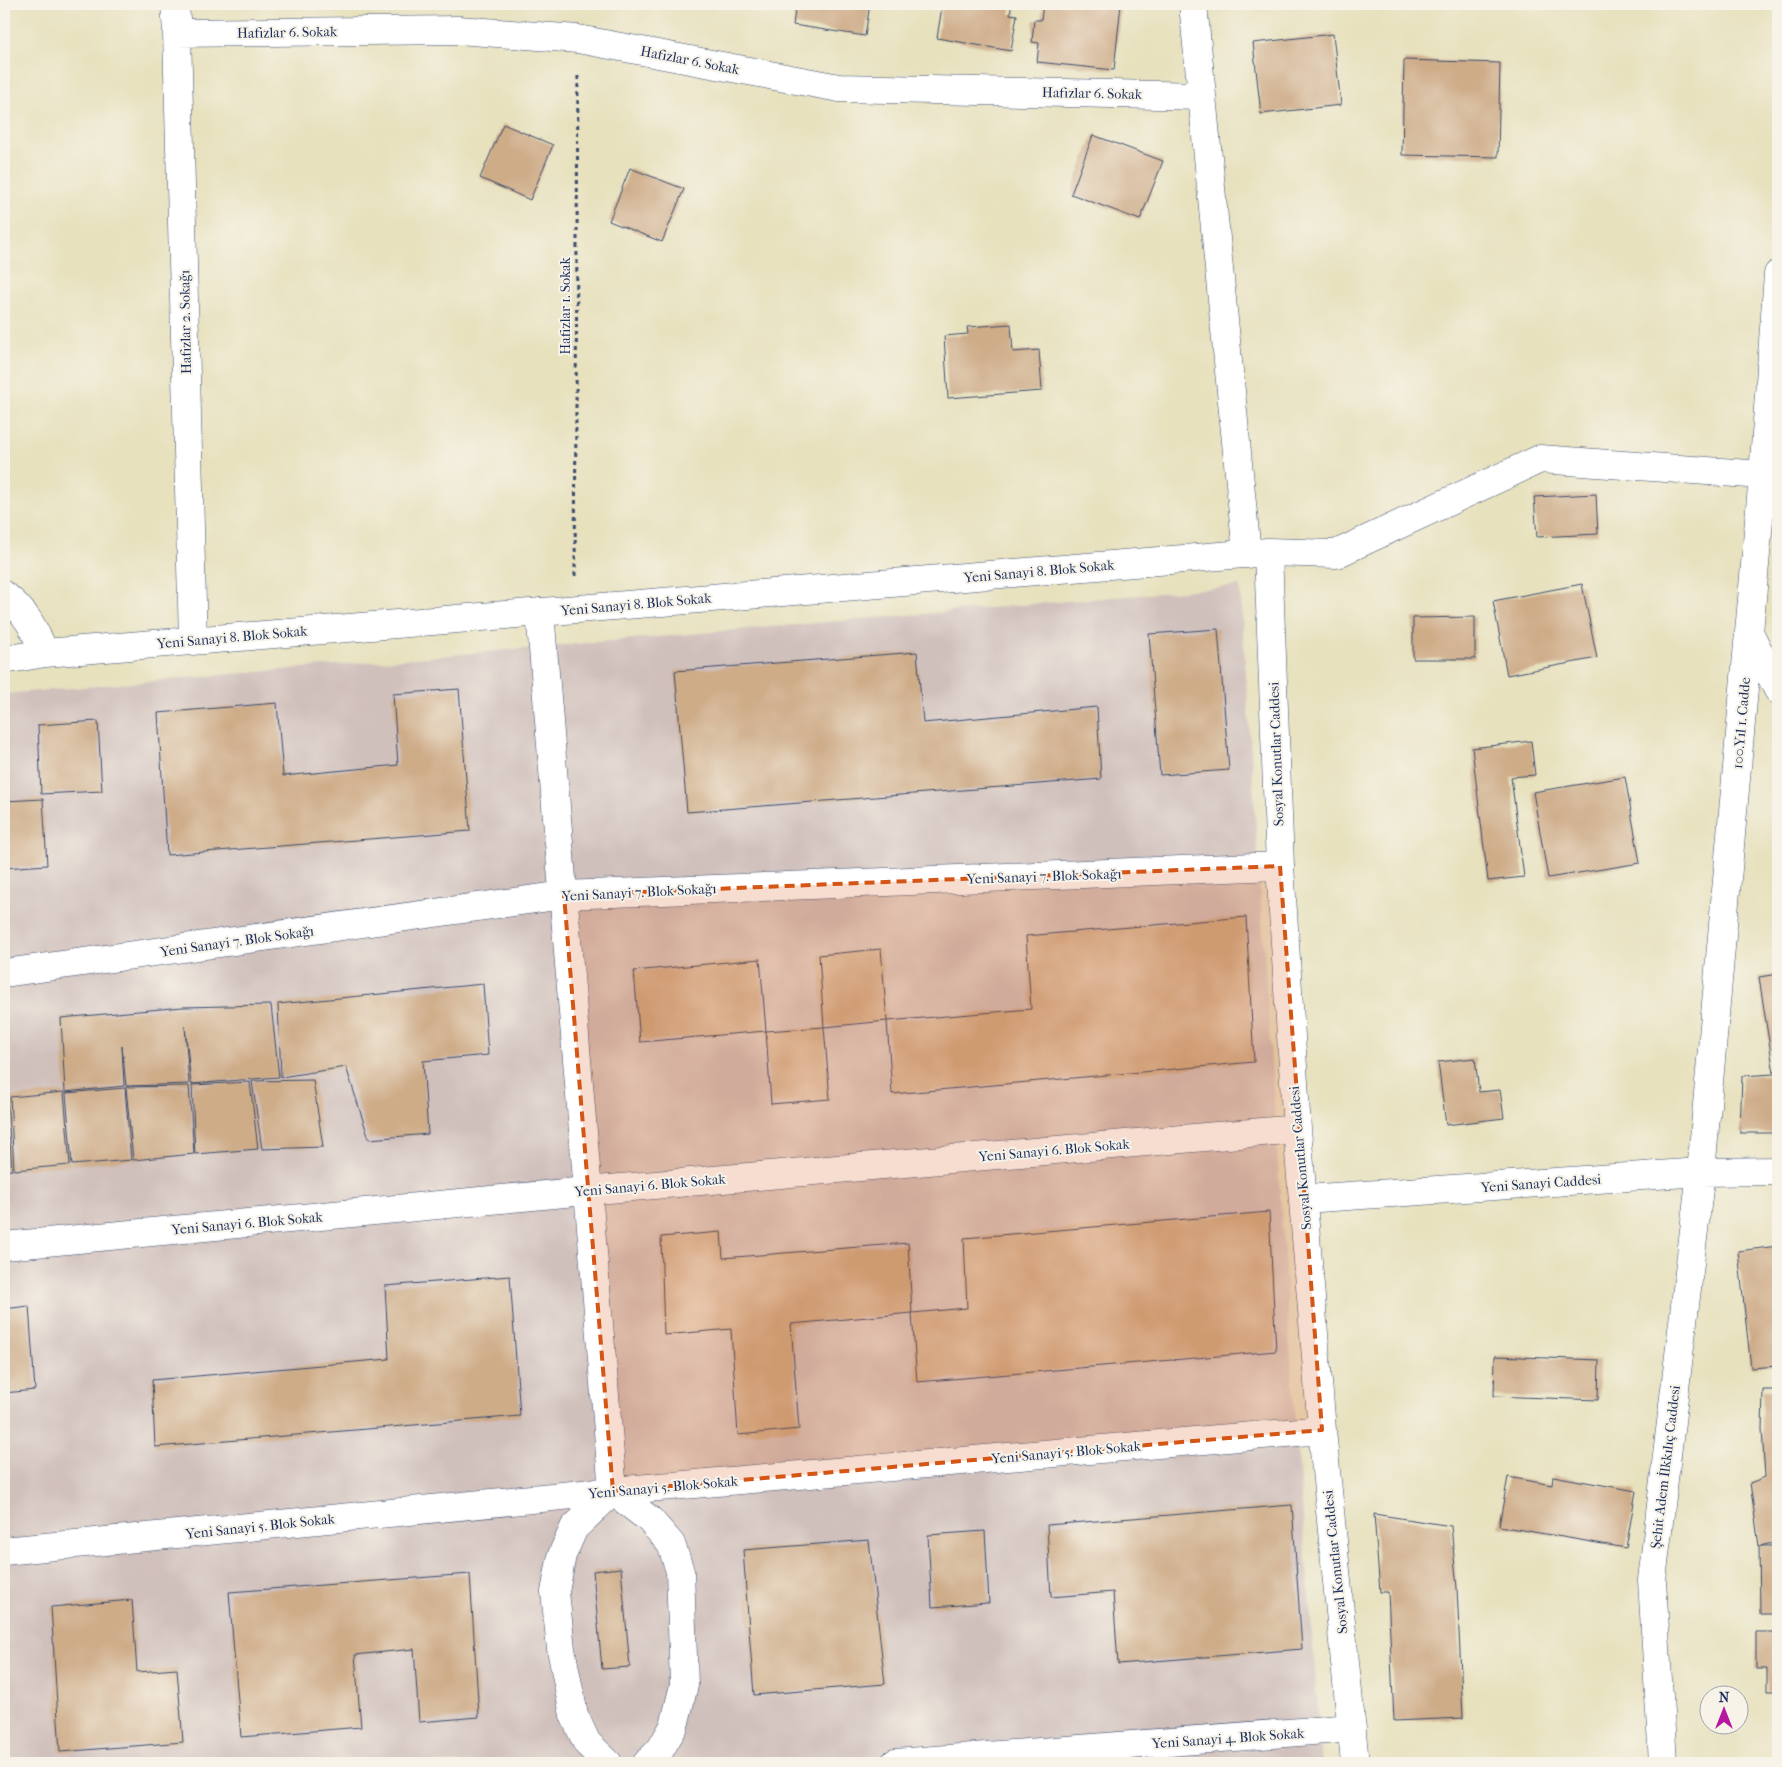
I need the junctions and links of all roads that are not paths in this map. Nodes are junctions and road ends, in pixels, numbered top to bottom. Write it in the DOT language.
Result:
graph roads {
  1 [pos="175,4"];
  2 [pos="1193,4"];
  3 [pos="177,33"];
  4 [pos="1202,96"];
  5 [pos="1778,274"];
  6 [pos="1763,476"];
  7 [pos="1258,553"];
  8 [pos="4,595"];
  9 [pos="540,612"];
  10 [pos="1749,632"];
  11 [pos="192,641"];
  12 [pos="45,653"];
  13 [pos="4,660"];
  14 [pos="1778,690"];
  15 [pos="1280,866"];
  16 [pos="564,895"];
  17 [pos="4,974"];
  18 [pos="1297,1129"];
  19 [pos="1778,1170"];
  20 [pos="1701,1172"];
  21 [pos="586,1191"];
  22 [pos="1304,1199"];
  23 [pos="4,1246"];
  24 [pos="1322,1430"];
  25 [pos="613,1491"];
  26 [pos="4,1551"];
  27 [pos="1352,1728"];
  28 [pos="608,1763"];
  29 [pos="647,1763"];
  30 [pos="895,1763"];
  31 [pos="1354,1763"];
  32 [pos="1663,1763"];
  1 -- 3 [label="street, Hafızlar 2. Sokağı"];
  2 -- 4 [label="street, Sosyal Konutlar Caddesi"];
  3 -- 4 [label="street, Hafızlar 6. Sokak"];
  3 -- 11 [label="street, Hafızlar 2. Sokağı"];
  4 -- 7 [label="street, Sosyal Konutlar Caddesi"];
  5 -- 6 [label="street, 100.Yıl 1. Cadde"];
  6 -- 7 [label="street, Yeni Sanayi 8. Blok Sokak"];
  6 -- 10 [label="street, 100.Yıl 1. Cadde"];
  7 -- 9 [label="street, Yeni Sanayi 8. Blok Sokak"];
  7 -- 15 [label="street, Sosyal Konutlar Caddesi"];
  8 -- 12 [label="street"];
  9 -- 11 [label="street, Yeni Sanayi 8. Blok Sokak"];
  9 -- 16 [label="street"];
  10 -- 14 [label="street"];
  10 -- 20 [label="street, 100.Yıl 1. Cadde"];
  11 -- 12 [label="street, Yeni Sanayi 8. Blok Sokak"];
  12 -- 13 [label="street, Yeni Sanayi 8. Blok Sokak"];
  15 -- 16 [label="street, Yeni Sanayi 7. Blok Sokağı"];
  15 -- 18 [label="street, Sosyal Konutlar Caddesi"];
  16 -- 17 [label="street, Yeni Sanayi 7. Blok Sokağı"];
  16 -- 21 [label="street"];
  18 -- 21 [label="street, Yeni Sanayi 6. Blok Sokak"];
  18 -- 22 [label="street, Sosyal Konutlar Caddesi"];
  19 -- 20 [label="street, Yeni Sanayi Caddesi"];
  20 -- 22 [label="street, Yeni Sanayi Caddesi"];
  20 -- 32 [label="street, Şehit Adem İlkkılıç Caddesi"];
  21 -- 23 [label="street, Yeni Sanayi 6. Blok Sokak"];
  21 -- 25 [label="street"];
  22 -- 24 [label="street, Sosyal Konutlar Caddesi"];
  24 -- 25 [label="street, Yeni Sanayi 5. Blok Sokak"];
  24 -- 27 [label="street, Sosyal Konutlar Caddesi"];
  25 -- 26 [label="street, Yeni Sanayi 5. Blok Sokak"];
  25 -- 28 [label="street"];
  25 -- 29 [label="street"];
  27 -- 30 [label="street, Yeni Sanayi 4. Blok Sokak"];
  27 -- 31 [label="street, Sosyal Konutlar Caddesi"];
}
